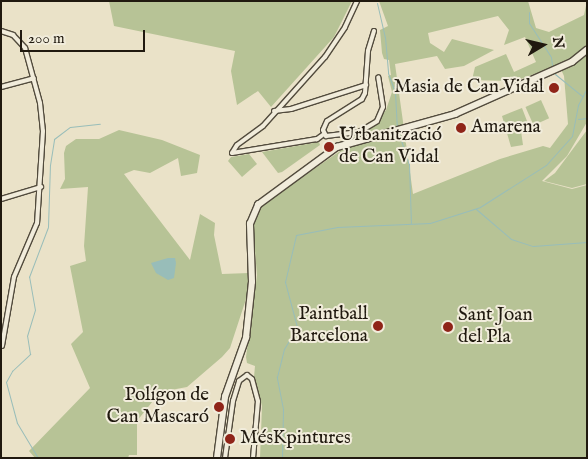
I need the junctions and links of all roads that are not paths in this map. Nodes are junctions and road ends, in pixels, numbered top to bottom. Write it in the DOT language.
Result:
graph roads {
  1 [pos="357,1"];
  2 [pos="1,31"];
  3 [pos="374,32"];
  4 [pos="587,50"];
  5 [pos="378,77"];
  6 [pos="34,78"];
  7 [pos="366,84"];
  8 [pos="1,87"];
  9 [pos="274,111"];
  10 [pos="324,134"];
  11 [pos="344,136"];
  12 [pos="336,137"];
  13 [pos="345,144"];
  14 [pos="41,187"];
  15 [pos="1,199"];
  16 [pos="2,346"];
  17 [pos="218,456"];
  18 [pos="225,458"];
  19 [pos="253,458"];
  1 -- 9 [label="street"];
  2 -- 6 [label="street"];
  3 -- 7 [label="street"];
  4 -- 13 [label="main road"];
  5 -- 11 [label="street"];
  6 -- 8 [label="street"];
  6 -- 14 [label="street"];
  7 -- 9 [label="street"];
  7 -- 10 [label="street"];
  9 -- 10 [label="street"];
  10 -- 12 [label="street"];
  11 -- 12 [label="street"];
  11 -- 13 [label="street"];
  12 -- 13 [label="street"];
  13 -- 17 [label="main road"];
  14 -- 15 [label="street"];
  14 -- 16 [label="street"];
  18 -- 19 [label="street"];
}
